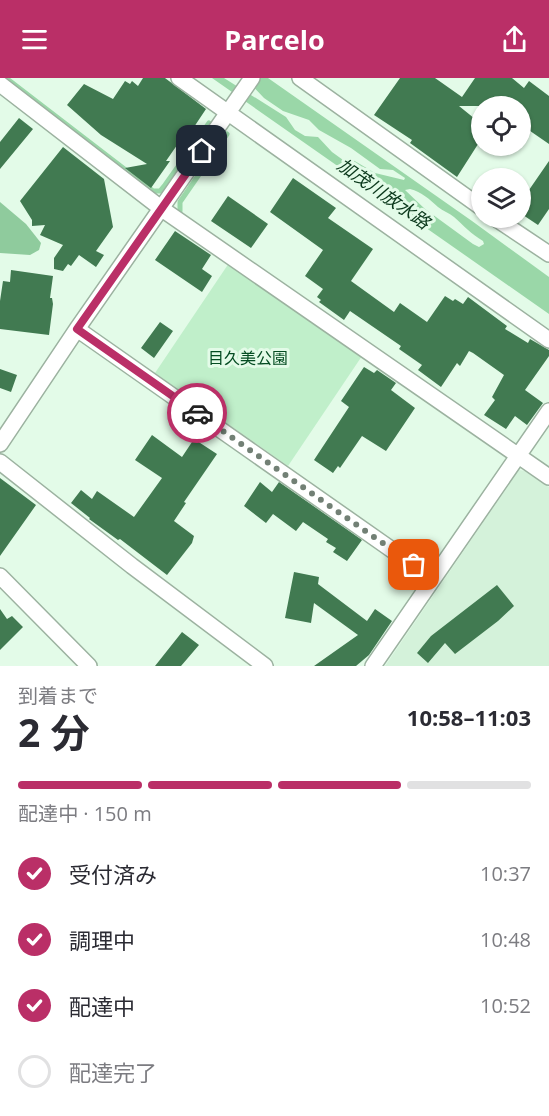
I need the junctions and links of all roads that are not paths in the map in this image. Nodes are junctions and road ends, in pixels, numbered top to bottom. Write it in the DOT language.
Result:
graph roads {
  1 [pos="179,78"];
  2 [pos="252,78"];
  3 [pos="300,78"];
  4 [pos="0,84"];
  5 [pos="231,109"];
  6 [pos="471,200"];
  7 [pos="162,209"];
  8 [pos="510,228"];
  9 [pos="549,254"];
  10 [pos="77,329"];
  11 [pos="549,340"];
  12 [pos="549,411"];
  13 [pos="0,444"];
  14 [pos="518,456"];
  15 [pos="0,462"];
  16 [pos="549,477"];
  17 [pos="0,576"];
  18 [pos="432,578"];
  19 [pos="89,666"];
  20 [pos="265,666"];
  21 [pos="373,666"];
  1 -- 5 [label="street"];
  2 -- 5 [label="street"];
  3 -- 6 [label="street"];
  4 -- 7 [label="street"];
  5 -- 7 [label="street"];
  5 -- 11 [label="street"];
  7 -- 10 [label="street"];
  7 -- 14 [label="street"];
  8 -- 9 [label="street"];
  10 -- 13 [label="street"];
  10 -- 18 [label="street"];
  12 -- 14 [label="street"];
  14 -- 16 [label="street"];
  14 -- 18 [label="street"];
  15 -- 20 [label="street"];
  17 -- 19 [label="street"];
  18 -- 21 [label="street"];
}
